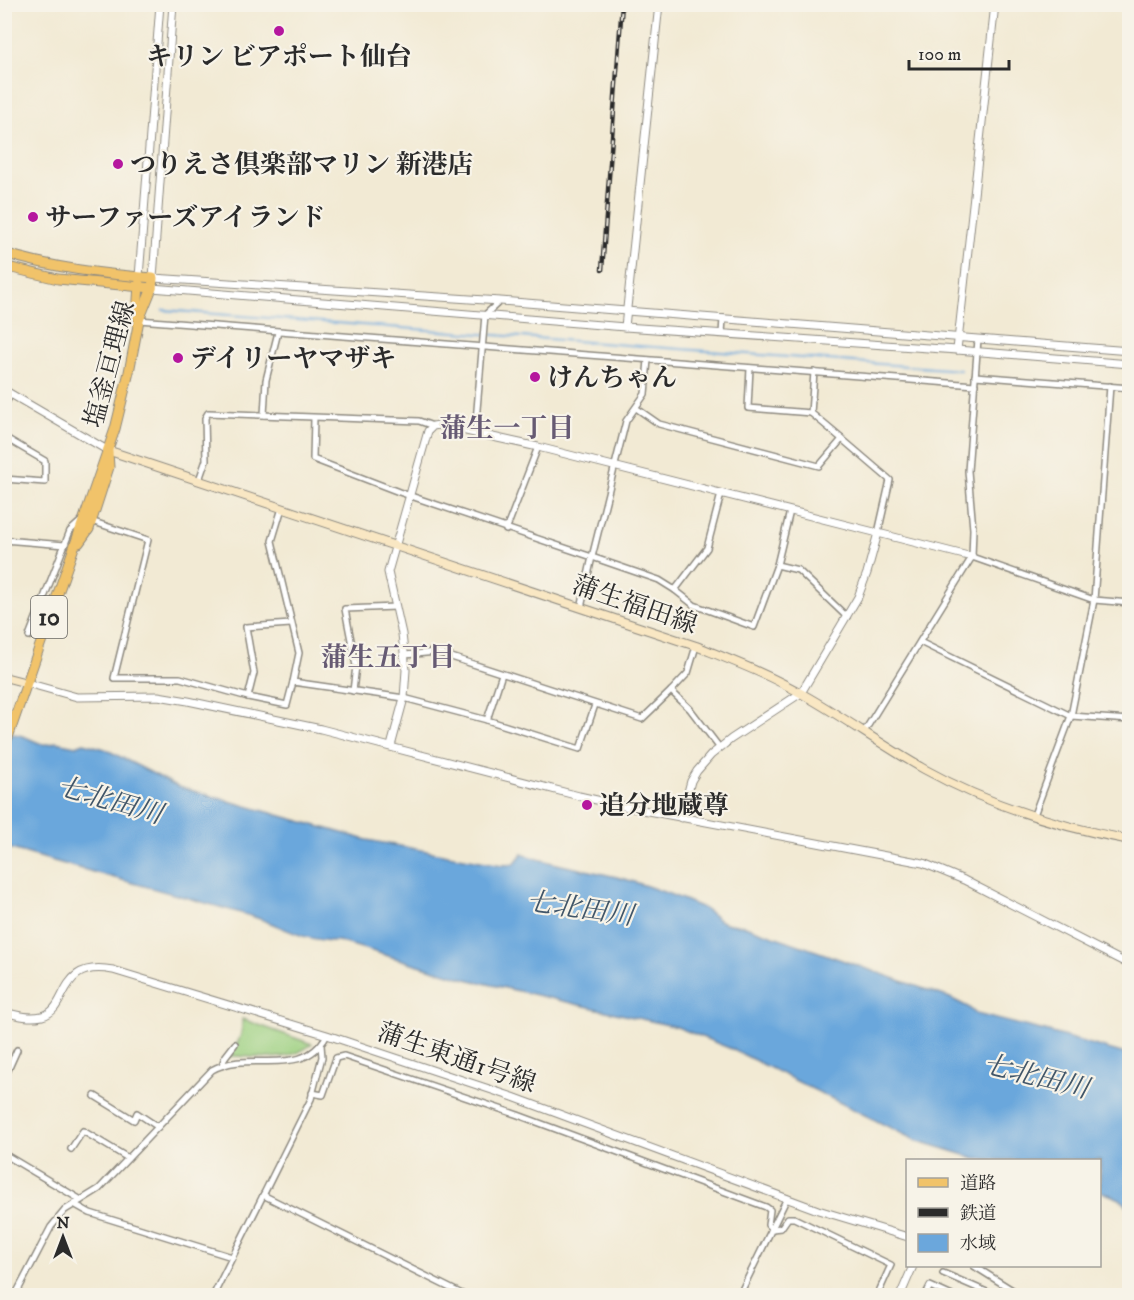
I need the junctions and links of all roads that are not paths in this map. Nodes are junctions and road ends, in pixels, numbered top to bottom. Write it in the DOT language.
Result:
graph roads {
  1 [pos="160,4"];
  2 [pos="173,4"];
  3 [pos="659,4"];
  4 [pos="995,4"];
  5 [pos="4,254"];
  6 [pos="4,266"];
  7 [pos="139,277"];
  8 [pos="153,278"];
  9 [pos="138,288"];
  10 [pos="152,288"];
  11 [pos="500,301"];
  12 [pos="142,302"];
  13 [pos="627,311"];
  14 [pos="485,315"];
  15 [pos="139,317"];
  16 [pos="723,318"];
  17 [pos="625,327"];
  18 [pos="278,332"];
  19 [pos="722,334"];
  20 [pos="958,338"];
  21 [pos="978,339"];
  22 [pos="482,344"];
  23 [pos="957,350"];
  24 [pos="1130,351"];
  25 [pos="977,352"];
  26 [pos="648,360"];
  27 [pos="1130,364"];
  28 [pos="750,368"];
  29 [pos="814,372"];
  30 [pos="975,376"];
  31 [pos="975,385"];
  32 [pos="1110,387"];
  33 [pos="1130,388"];
  34 [pos="8,392"];
  35 [pos="4,405"];
  36 [pos="636,408"];
  37 [pos="811,413"];
  38 [pos="264,415"];
  39 [pos="314,418"];
  40 [pos="433,426"];
  41 [pos="475,433"];
  42 [pos="4,437"];
  43 [pos="842,439"];
  44 [pos="538,447"];
  45 [pos="107,450"];
  46 [pos="615,467"];
  47 [pos="4,479"];
  48 [pos="199,480"];
  49 [pos="721,494"];
  50 [pos="409,496"];
  51 [pos="282,508"];
  52 [pos="790,511"];
  53 [pos="87,521"];
  54 [pos="506,530"];
  55 [pos="878,533"];
  56 [pos="4,540"];
  57 [pos="65,545"];
  58 [pos="395,545"];
  59 [pos="592,557"];
  60 [pos="972,557"];
  61 [pos="777,565"];
  62 [pos="675,591"];
  63 [pos="1094,600"];
  64 [pos="1130,603"];
  65 [pos="396,607"];
  66 [pos="580,608"];
  67 [pos="847,617"];
  68 [pos="291,624"];
  69 [pos="29,636"];
  70 [pos="920,642"];
  71 [pos="696,646"];
  72 [pos="405,655"];
  73 [pos="502,674"];
  74 [pos="4,677"];
  75 [pos="292,682"];
  76 [pos="25,687"];
  77 [pos="352,691"];
  78 [pos="670,691"];
  79 [pos="801,693"];
  80 [pos="248,697"];
  81 [pos="404,698"];
  82 [pos="595,705"];
  83 [pos="1071,716"];
  84 [pos="487,720"];
  85 [pos="1130,720"];
  86 [pos="864,732"];
  87 [pos="391,746"];
  88 [pos="720,747"];
  89 [pos="4,749"];
  90 [pos="1034,816"];
  91 [pos="681,818"];
  92 [pos="1130,840"];
  93 [pos="1130,965"];
  94 [pos="4,1012"];
  95 [pos="327,1035"];
  96 [pos="235,1044"];
  97 [pos="321,1045"];
  98 [pos="17,1050"];
  99 [pos="222,1065"];
  100 [pos="4,1079"];
  101 [pos="312,1093"];
  102 [pos="95,1095"];
  103 [pos="158,1127"];
  104 [pos="71,1149"];
  105 [pos="4,1154"];
  106 [pos="128,1158"];
  107 [pos="263,1195"];
  108 [pos="787,1198"];
  109 [pos="81,1200"];
  110 [pos="74,1204"];
  111 [pos="772,1229"];
  112 [pos="906,1236"];
  113 [pos="232,1257"];
  114 [pos="913,1267"];
  115 [pos="976,1267"];
  116 [pos="943,1273"];
  117 [pos="15,1296"];
  118 [pos="213,1296"];
  119 [pos="466,1296"];
  120 [pos="739,1296"];
  121 [pos="877,1296"];
  122 [pos="900,1296"];
  123 [pos="925,1296"];
  124 [pos="952,1296"];
  125 [pos="996,1296"];
  126 [pos="1022,1296"];
  1 -- 7 [label="street"];
  2 -- 8 [label="street"];
  3 -- 13 [label="street"];
  4 -- 20 [label="street"];
  5 -- 7 [label="main road, 塩釜亘理線"];
  6 -- 9 [label="main road, 塩釜亘理線"];
  7 -- 8 [label="main road, 塩釜亘理線"];
  7 -- 9 [label="main road, 10"];
  8 -- 10 [label="main road, 塩釜亘理線 / 10"];
  8 -- 11 [label="street"];
  9 -- 10 [label="main road, 塩釜亘理線"];
  9 -- 12 [label="main road, 10"];
  10 -- 12 [label="main road, 塩釜亘理線 / 10"];
  10 -- 14 [label="street"];
  11 -- 13 [label="street"];
  11 -- 14 [label="street"];
  12 -- 15 [label="main road, 塩釜亘理線 / 10"];
  13 -- 16 [label="street"];
  13 -- 17 [label="street"];
  14 -- 17 [label="street"];
  14 -- 22 [label="street"];
  15 -- 18 [label="street"];
  15 -- 45 [label="main road, 塩釜亘理線 / 10"];
  16 -- 19 [label="street"];
  16 -- 20 [label="street"];
  17 -- 19 [label="street"];
  18 -- 22 [label="street"];
  18 -- 38 [label="street"];
  19 -- 23 [label="street"];
  20 -- 21 [label="street"];
  20 -- 23 [label="street"];
  21 -- 24 [label="street"];
  21 -- 25 [label="street"];
  22 -- 26 [label="street"];
  22 -- 41 [label="street"];
  23 -- 25 [label="street"];
  25 -- 27 [label="street"];
  25 -- 30 [label="street"];
  26 -- 28 [label="street"];
  26 -- 36 [label="street"];
  28 -- 29 [label="street"];
  28 -- 37 [label="street"];
  29 -- 31 [label="street"];
  29 -- 37 [label="street"];
  30 -- 31 [label="street"];
  30 -- 32 [label="street"];
  31 -- 60 [label="street"];
  32 -- 33 [label="street"];
  32 -- 63 [label="street"];
  34 -- 35 [label="street"];
  34 -- 45 [label="street"];
  36 -- 43 [label="street"];
  36 -- 46 [label="street"];
  37 -- 43 [label="street"];
  38 -- 39 [label="street"];
  38 -- 48 [label="street"];
  39 -- 40 [label="street"];
  39 -- 50 [label="street"];
  40 -- 41 [label="street"];
  40 -- 50 [label="street"];
  41 -- 44 [label="street"];
  42 -- 47 [label="street"];
  43 -- 55 [label="street"];
  44 -- 46 [label="street"];
  44 -- 54 [label="street"];
  45 -- 48 [label="main road, 蒲生福田線"];
  45 -- 53 [label="main road, 塩釜亘理線 / 10"];
  45 -- 53 [label="main road, 塩釜亘理線 / 10"];
  46 -- 49 [label="street"];
  46 -- 59 [label="street"];
  48 -- 51 [label="main road, 蒲生福田線"];
  49 -- 52 [label="street"];
  49 -- 62 [label="street"];
  50 -- 54 [label="street"];
  50 -- 58 [label="street"];
  51 -- 58 [label="main road, 蒲生福田線"];
  51 -- 68 [label="street"];
  52 -- 55 [label="street"];
  52 -- 61 [label="street"];
  53 -- 57 [label="street"];
  53 -- 76 [label="main road, 塩釜亘理線 / 10"];
  53 -- 80 [label="street"];
  54 -- 59 [label="street"];
  55 -- 60 [label="street"];
  55 -- 67 [label="street"];
  56 -- 57 [label="street"];
  57 -- 69 [label="street"];
  58 -- 65 [label="street"];
  58 -- 66 [label="main road, 蒲生福田線"];
  59 -- 62 [label="street"];
  59 -- 66 [label="street"];
  60 -- 63 [label="street"];
  60 -- 70 [label="street"];
  61 -- 62 [label="street"];
  61 -- 67 [label="street"];
  63 -- 64 [label="street"];
  63 -- 83 [label="street"];
  65 -- 72 [label="street"];
  65 -- 77 [label="street"];
  66 -- 71 [label="main road, 蒲生福田線"];
  67 -- 79 [label="street"];
  68 -- 75 [label="street"];
  68 -- 80 [label="street"];
  70 -- 83 [label="street"];
  70 -- 86 [label="street"];
  71 -- 78 [label="street"];
  71 -- 79 [label="main road, 蒲生福田線"];
  72 -- 73 [label="street"];
  72 -- 81 [label="street"];
  73 -- 82 [label="street"];
  73 -- 84 [label="street"];
  74 -- 76 [label="main road"];
  75 -- 77 [label="street"];
  75 -- 80 [label="street"];
  76 -- 87 [label="street"];
  76 -- 89 [label="main road, 塩釜亘理線 / 10"];
  77 -- 81 [label="street"];
  78 -- 82 [label="street"];
  78 -- 88 [label="street"];
  79 -- 86 [label="main road, 蒲生福田線"];
  79 -- 88 [label="street"];
  81 -- 84 [label="street"];
  81 -- 87 [label="street"];
  82 -- 84 [label="street"];
  83 -- 85 [label="street"];
  83 -- 90 [label="street"];
  86 -- 90 [label="main road, 蒲生福田線"];
  87 -- 91 [label="street"];
  88 -- 91 [label="street"];
  90 -- 92 [label="main road, 蒲生福田線"];
  91 -- 93 [label="street"];
  94 -- 95 [label="street, 蒲生東通1号線"];
  95 -- 97 [label="street"];
  95 -- 108 [label="street, 蒲生東通1号線"];
  96 -- 99 [label="street"];
  97 -- 99 [label="street"];
  97 -- 101 [label="street"];
  98 -- 100 [label="street"];
  99 -- 103 [label="street"];
  101 -- 107 [label="street"];
  101 -- 111 [label="street"];
  102 -- 103 [label="street"];
  103 -- 106 [label="street"];
  104 -- 106 [label="street"];
  105 -- 109 [label="street"];
  106 -- 109 [label="street"];
  107 -- 113 [label="street"];
  107 -- 119 [label="street"];
  108 -- 111 [label="street"];
  108 -- 112 [label="street, 蒲生東通1号線"];
  109 -- 110 [label="street"];
  110 -- 113 [label="street"];
  110 -- 117 [label="street"];
  111 -- 120 [label="street"];
  111 -- 121 [label="street"];
  113 -- 118 [label="street"];
  114 -- 122 [label="street"];
  115 -- 126 [label="street"];
  116 -- 125 [label="street"];
  123 -- 124 [label="street"];
}
